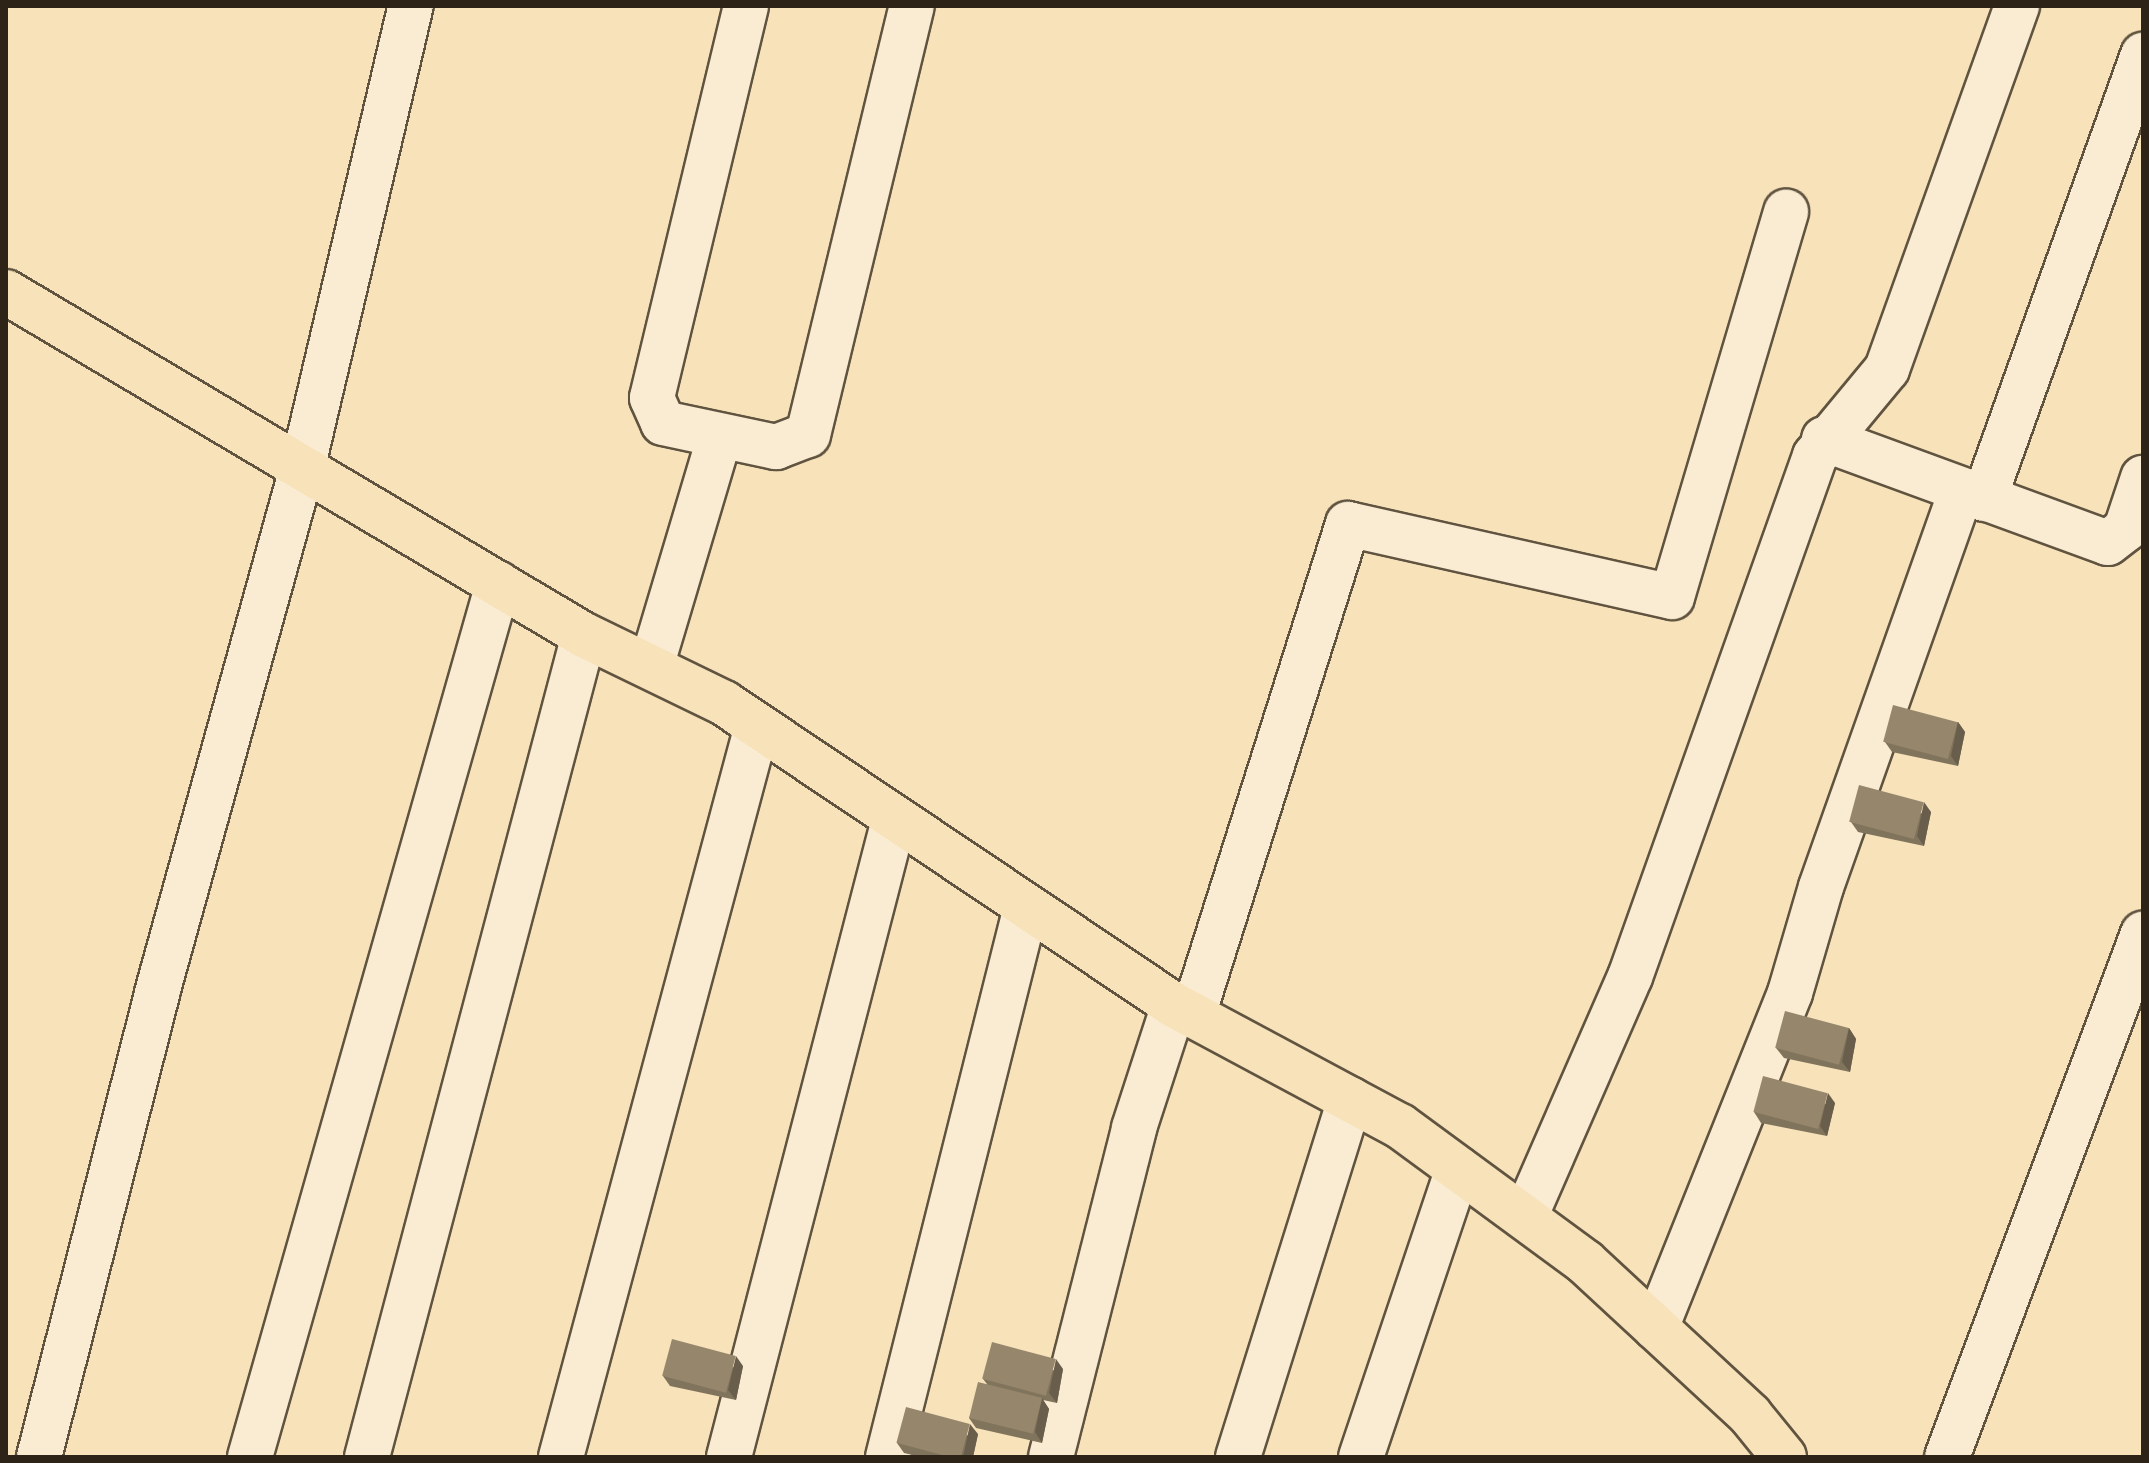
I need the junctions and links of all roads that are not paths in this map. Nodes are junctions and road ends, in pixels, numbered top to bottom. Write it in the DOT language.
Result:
graph roads {
  1 [pos="411,6"];
  2 [pos="746,6"];
  3 [pos="912,6"];
  4 [pos="2017,6"];
  5 [pos="2143,55"];
  6 [pos="1786,212"];
  7 [pos="6,292"];
  8 [pos="720,436"];
  9 [pos="1824,439"];
  10 [pos="303,465"];
  11 [pos="2143,478"];
  12 [pos="1972,496"];
  13 [pos="498,584"];
  14 [pos="584,635"];
  15 [pos="651,667"];
  16 [pos="757,726"];
  17 [pos="894,820"];
  18 [pos="1026,907"];
  19 [pos="2143,934"];
  20 [pos="1184,1010"];
  21 [pos="1350,1099"];
  22 [pos="1458,1169"];
  23 [pos="1525,1217"];
  24 [pos="1656,1328"];
  25 [pos="39,1457"];
  26 [pos="250,1457"];
  27 [pos="367,1457"];
  28 [pos="561,1457"];
  29 [pos="729,1457"];
  30 [pos="888,1457"];
  31 [pos="1051,1457"];
  32 [pos="1238,1457"];
  33 [pos="1361,1457"];
  34 [pos="1784,1457"];
  35 [pos="1947,1457"];
  1 -- 10 [label="street"];
  2 -- 8 [label="street"];
  3 -- 8 [label="street"];
  4 -- 9 [label="street"];
  5 -- 12 [label="street"];
  6 -- 20 [label="street"];
  7 -- 10 [label="main road"];
  8 -- 15 [label="street"];
  9 -- 12 [label="street"];
  9 -- 23 [label="street"];
  10 -- 13 [label="main road"];
  10 -- 25 [label="street"];
  11 -- 12 [label="street"];
  12 -- 24 [label="street"];
  13 -- 14 [label="main road"];
  13 -- 26 [label="street"];
  14 -- 15 [label="main road"];
  14 -- 27 [label="street"];
  15 -- 16 [label="main road"];
  16 -- 17 [label="main road"];
  16 -- 28 [label="street"];
  17 -- 18 [label="main road"];
  17 -- 29 [label="street"];
  18 -- 20 [label="main road"];
  18 -- 30 [label="street"];
  19 -- 35 [label="street"];
  20 -- 21 [label="main road"];
  20 -- 31 [label="street"];
  21 -- 22 [label="main road"];
  21 -- 32 [label="street"];
  22 -- 23 [label="main road"];
  22 -- 33 [label="street"];
  23 -- 24 [label="main road"];
  24 -- 34 [label="main road"];
}
